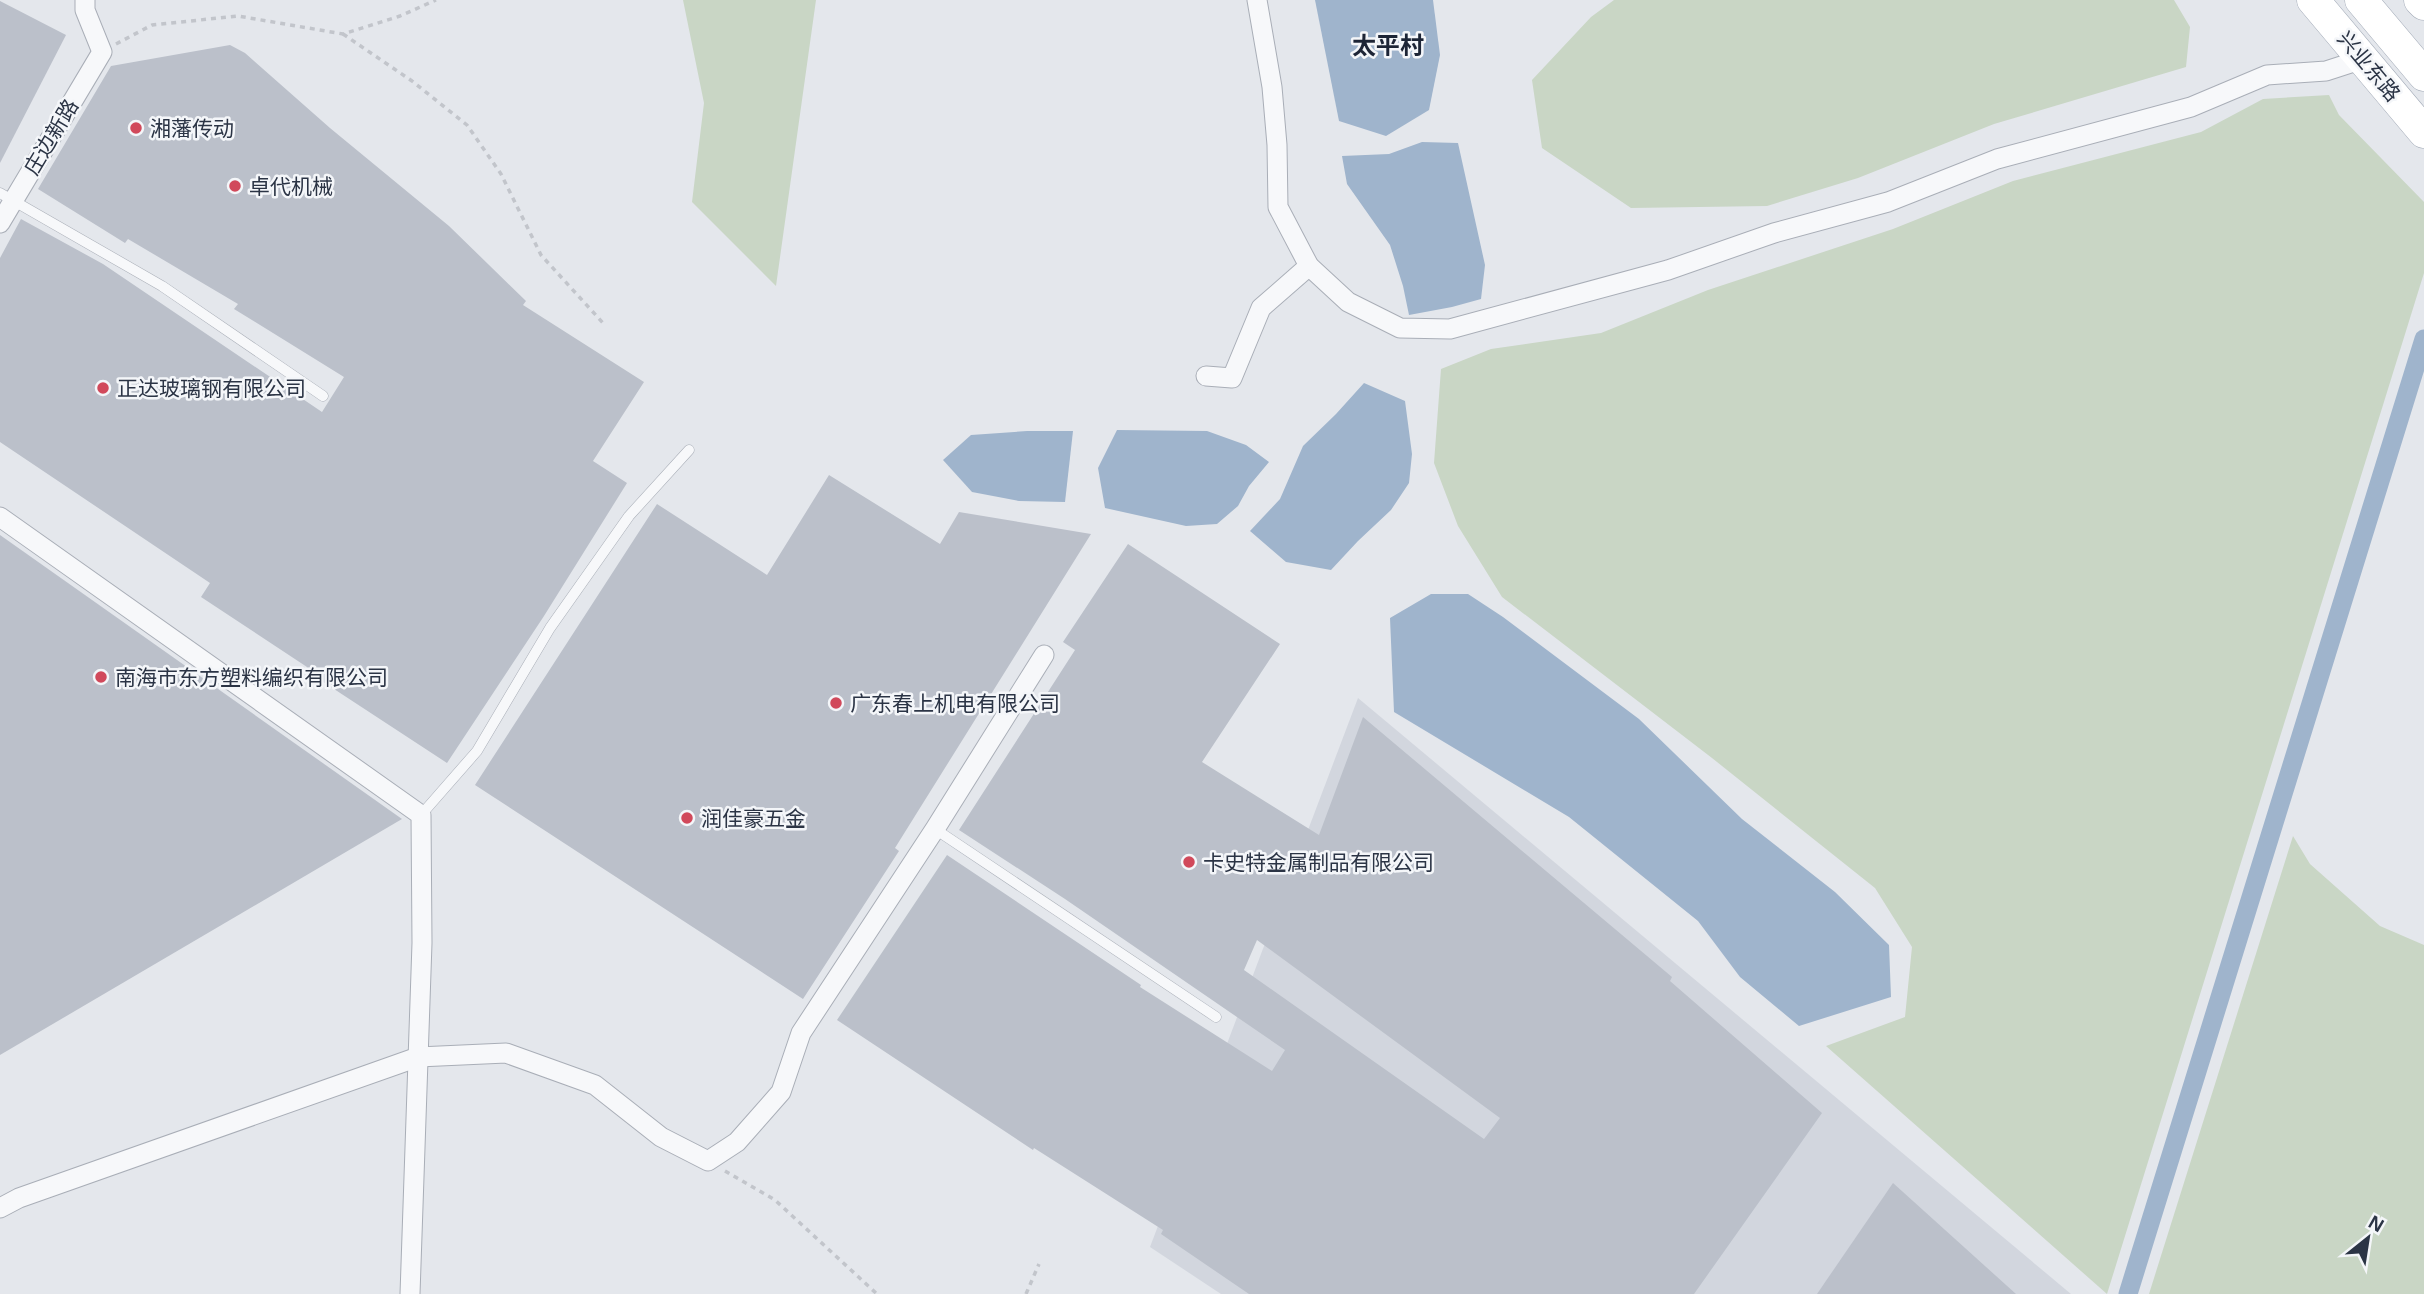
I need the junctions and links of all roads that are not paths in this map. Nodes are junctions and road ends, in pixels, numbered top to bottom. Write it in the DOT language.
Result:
graph roads {
  1 [pos="85,0"];
  2 [pos="1257,0"];
  3 [pos="2314,0"];
  4 [pos="2361,0"];
  5 [pos="2420,0"];
  6 [pos="2424,4"];
  7 [pos="2363,59"];
  8 [pos="2424,75"];
  9 [pos="2424,132"];
  10 [pos="7,197"];
  11 [pos="0,223"];
  12 [pos="1309,266"];
  13 [pos="1206,376"];
  14 [pos="323,396"];
  15 [pos="689,450"];
  16 [pos="0,517"];
  17 [pos="1044,655"];
  18 [pos="421,815"];
  19 [pos="935,829"];
  20 [pos="1216,1017"];
  21 [pos="418,1057"];
  22 [pos="0,1208"];
  23 [pos="410,1294"];
  1 -- 10 [label="street, 庄边新路"];
  2 -- 12 [label="street"];
  3 -- 7 [label="main road, 兴业东路"];
  4 -- 8 [label="main road"];
  5 -- 6 [label="main road"];
  7 -- 9 [label="main road, 兴业东路"];
  7 -- 12 [label="street"];
  10 -- 11 [label="street, 庄边新路"];
  10 -- 14 [label="lane"];
  12 -- 13 [label="street"];
  15 -- 18 [label="lane"];
  16 -- 18 [label="street"];
  17 -- 19 [label="street"];
  18 -- 21 [label="street"];
  19 -- 20 [label="lane"];
  19 -- 21 [label="street"];
  21 -- 22 [label="street"];
  21 -- 23 [label="street"];
}
